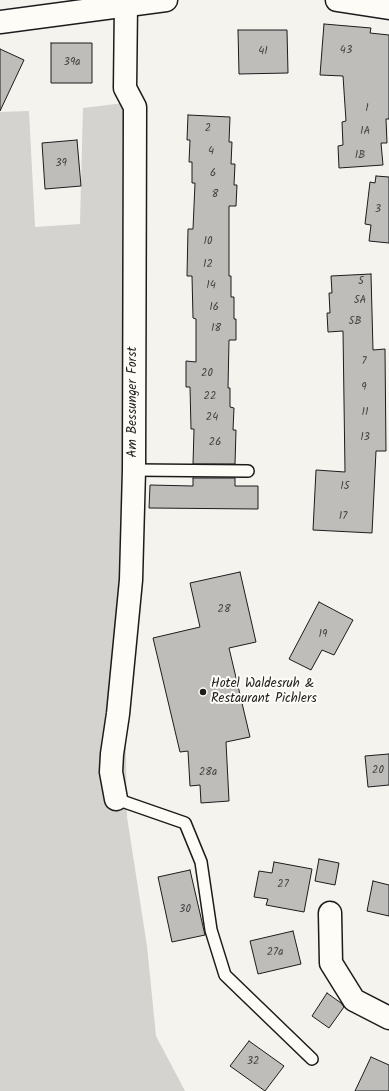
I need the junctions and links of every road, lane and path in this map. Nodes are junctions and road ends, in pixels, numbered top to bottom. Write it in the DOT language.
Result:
graph roads {
  1 [pos="166,0"];
  2 [pos="337,0"];
  3 [pos="126,4"];
  4 [pos="389,8"];
  5 [pos="0,22"];
  6 [pos="134,470"];
  7 [pos="248,471"];
  8 [pos="116,799"];
  9 [pos="330,913"];
  10 [pos="389,1018"];
  11 [pos="312,1059"];
  1 -- 3 [label="street"];
  2 -- 4 [label="street"];
  3 -- 5 [label="street"];
  3 -- 6 [label="street, Am Bessunger Forst"];
  6 -- 7 [label="lane"];
  6 -- 8 [label="street, Am Bessunger Forst"];
  8 -- 11 [label="lane"];
  9 -- 10 [label="street"];
}
